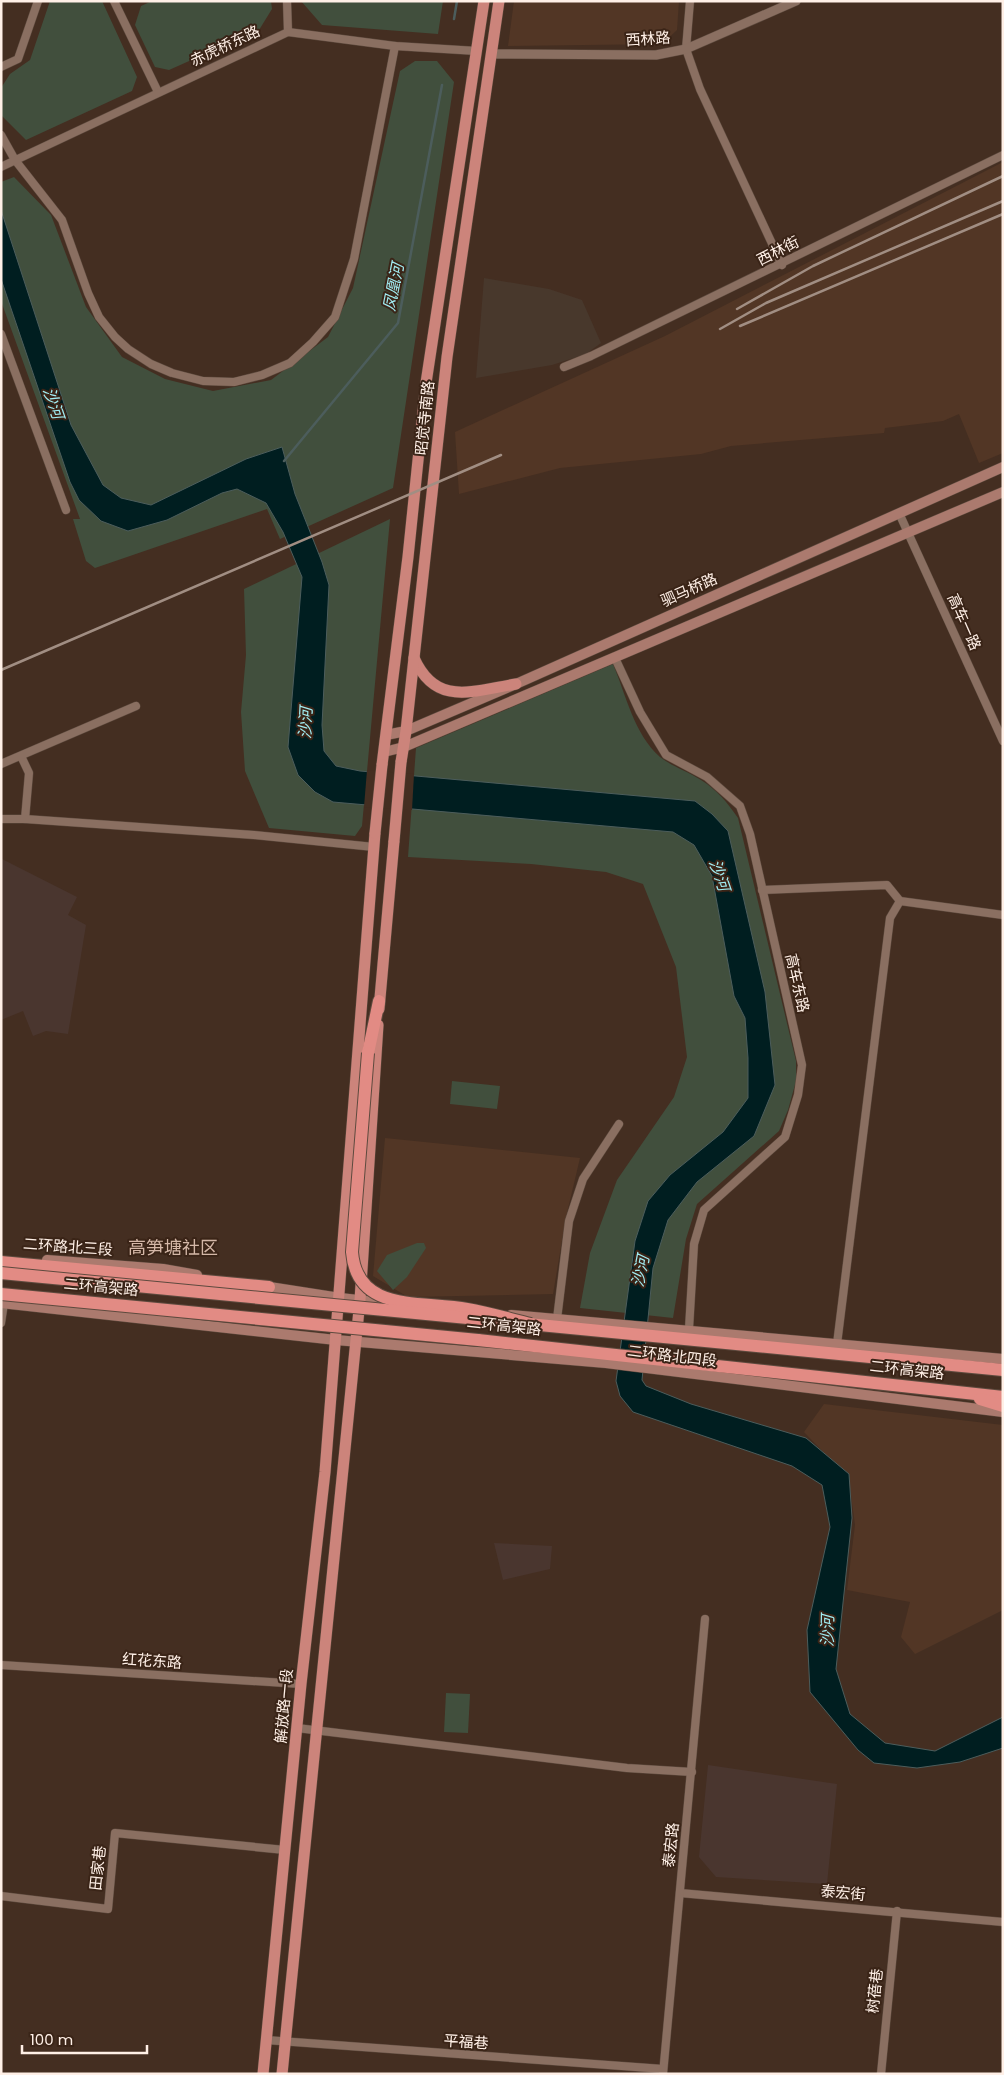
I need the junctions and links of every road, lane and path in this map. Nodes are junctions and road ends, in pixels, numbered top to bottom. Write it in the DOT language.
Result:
graph roads {
  1 [pos="38,1"];
  2 [pos="114,1"];
  3 [pos="288,1"];
  4 [pos="484,1"];
  5 [pos="499,1"];
  6 [pos="690,1"];
  7 [pos="796,1"];
  8 [pos="288,32"];
  9 [pos="396,46"];
  10 [pos="686,49"];
  11 [pos="478,51"];
  12 [pos="492,54"];
  13 [pos="1,67"];
  14 [pos="158,92"];
  15 [pos="1,135"];
  16 [pos="1003,155"];
  17 [pos="15,160"];
  18 [pos="1,167"];
  19 [pos="782,264"];
  20 [pos="1,334"];
  21 [pos="564,367"];
  22 [pos="1003,467"];
  23 [pos="1003,492"];
  24 [pos="66,510"];
  25 [pos="900,513"];
  26 [pos="908,533"];
  27 [pos="414,657"];
  28 [pos="615,658"];
  29 [pos="516,684"];
  30 [pos="136,706"];
  31 [pos="406,731"];
  32 [pos="386,735"];
  33 [pos="1003,742"];
  34 [pos="404,747"];
  35 [pos="384,752"];
  36 [pos="21,756"];
  37 [pos="1,764"];
  38 [pos="1,819"];
  39 [pos="25,819"];
  40 [pos="374,848"];
  41 [pos="762,890"];
  42 [pos="900,901"];
  43 [pos="1003,915"];
  44 [pos="380,1001"];
  45 [pos="619,1124"];
  46 [pos="1,1257"];
  47 [pos="1,1262"];
  48 [pos="1,1273"];
  49 [pos="269,1288"];
  50 [pos="340,1298"];
  51 [pos="2,1300"];
  52 [pos="360,1300"];
  53 [pos="558,1319"];
  54 [pos="1,1323"];
  55 [pos="531,1324"];
  56 [pos="689,1329"];
  57 [pos="336,1340"];
  58 [pos="356,1342"];
  59 [pos="837,1344"];
  60 [pos="1003,1359"];
  61 [pos="1003,1370"];
  62 [pos="966,1393"];
  63 [pos="1003,1396"];
  64 [pos="1003,1406"];
  65 [pos="1003,1412"];
  66 [pos="705,1619"];
  67 [pos="1,1665"];
  68 [pos="301,1684"];
  69 [pos="298,1728"];
  70 [pos="316,1732"];
  71 [pos="692,1772"];
  72 [pos="285,1850"];
  73 [pos="680,1893"];
  74 [pos="1,1896"];
  75 [pos="897,1911"];
  76 [pos="1003,1922"];
  77 [pos="266,2040"];
  78 [pos="285,2042"];
  79 [pos="663,2072"];
  80 [pos="263,2074"];
  81 [pos="282,2074"];
  82 [pos="881,2074"];
  1 -- 13 [label="street"];
  2 -- 14 [label="street"];
  3 -- 8 [label="street"];
  4 -- 11 [label="main road, 昭觉寺南路"];
  5 -- 12 [label="main road, 昭觉寺南路"];
  6 -- 10 [label="street"];
  7 -- 10 [label="street, 西林路"];
  8 -- 9 [label="street"];
  8 -- 14 [label="street, 赤虎桥东路"];
  9 -- 11 [label="street"];
  9 -- 17 [label="street"];
  10 -- 12 [label="street, 西林路"];
  10 -- 19 [label="street"];
  11 -- 32 [label="main road, 昭觉寺南路"];
  12 -- 27 [label="main road, 昭觉寺南路"];
  14 -- 17 [label="street, 赤虎桥东路"];
  15 -- 17 [label="street"];
  16 -- 19 [label="street, 西林街"];
  17 -- 18 [label="street, 赤虎桥东路"];
  19 -- 21 [label="street, 西林街"];
  20 -- 24 [label="street"];
  22 -- 25 [label="main road, 驷马桥路"];
  23 -- 26 [label="main road"];
  25 -- 26 [label="street, 高车一路"];
  25 -- 29 [label="main road, 驷马桥路"];
  26 -- 28 [label="main road"];
  26 -- 33 [label="street, 高车一路"];
  27 -- 29 [label="main road"];
  27 -- 31 [label="main road, 昭觉寺南路"];
  28 -- 34 [label="main road"];
  28 -- 41 [label="street, 高车东路"];
  29 -- 31 [label="main road, 驷马桥路"];
  30 -- 36 [label="street"];
  31 -- 32 [label="main road, 驷马桥路"];
  31 -- 34 [label="main road, 昭觉寺南路"];
  32 -- 35 [label="main road, 昭觉寺南路"];
  34 -- 35 [label="main road"];
  34 -- 44 [label="main road, 昭觉寺南路, bridge"];
  35 -- 40 [label="main road, 昭觉寺南路, bridge"];
  36 -- 37 [label="street"];
  36 -- 39 [label="street"];
  38 -- 39 [label="street"];
  39 -- 40 [label="street"];
  40 -- 50 [label="main road, 解放路一段"];
  41 -- 42 [label="street"];
  41 -- 56 [label="street, 高车东路"];
  42 -- 43 [label="street"];
  42 -- 59 [label="street"];
  44 -- 52 [label="main road, 昭觉寺南路"];
  44 -- 55 [label="highway, bridge"];
  45 -- 53 [label="street"];
  46 -- 49 [label="main road, 二环路北三段"];
  47 -- 49 [label="highway"];
  48 -- 55 [label="highway, 二环高架路, bridge"];
  49 -- 50 [label="main road, 二环路北三段"];
  50 -- 52 [label="main road, 二环路北四段"];
  50 -- 57 [label="main road, 解放路一段"];
  51 -- 54 [label="street"];
  51 -- 57 [label="main road"];
  51 -- 62 [label="highway, 二环高架路, bridge"];
  52 -- 53 [label="main road, 二环路北四段"];
  52 -- 58 [label="main road, 昭觉寺南路"];
  53 -- 56 [label="main road, 二环路北四段"];
  55 -- 61 [label="highway, 二环高架路"];
  56 -- 59 [label="main road, 二环路北四段"];
  57 -- 58 [label="main road, 二环路北四段"];
  57 -- 68 [label="main road, 解放路一段"];
  58 -- 65 [label="main road, 二环路北四段"];
  58 -- 70 [label="main road"];
  59 -- 60 [label="main road, 二环路北四段"];
  62 -- 63 [label="highway, 二环高架路"];
  62 -- 64 [label="highway"];
  66 -- 71 [label="street, 泰宏路"];
  67 -- 68 [label="street, 红花东路"];
  68 -- 69 [label="main road, 解放路一段"];
  69 -- 70 [label="street"];
  69 -- 72 [label="main road, 解放路一段"];
  70 -- 71 [label="street"];
  70 -- 78 [label="main road"];
  71 -- 73 [label="street, 泰宏路"];
  72 -- 74 [label="street, 田家巷"];
  72 -- 77 [label="main road, 解放路一段"];
  73 -- 75 [label="street, 泰宏街"];
  73 -- 79 [label="street, 泰宏路"];
  75 -- 76 [label="street, 泰宏街"];
  75 -- 82 [label="street, 树蓓巷"];
  77 -- 78 [label="street, 平福巷"];
  77 -- 80 [label="main road, 解放路一段"];
  78 -- 79 [label="street, 平福巷"];
  78 -- 81 [label="main road"];
}
